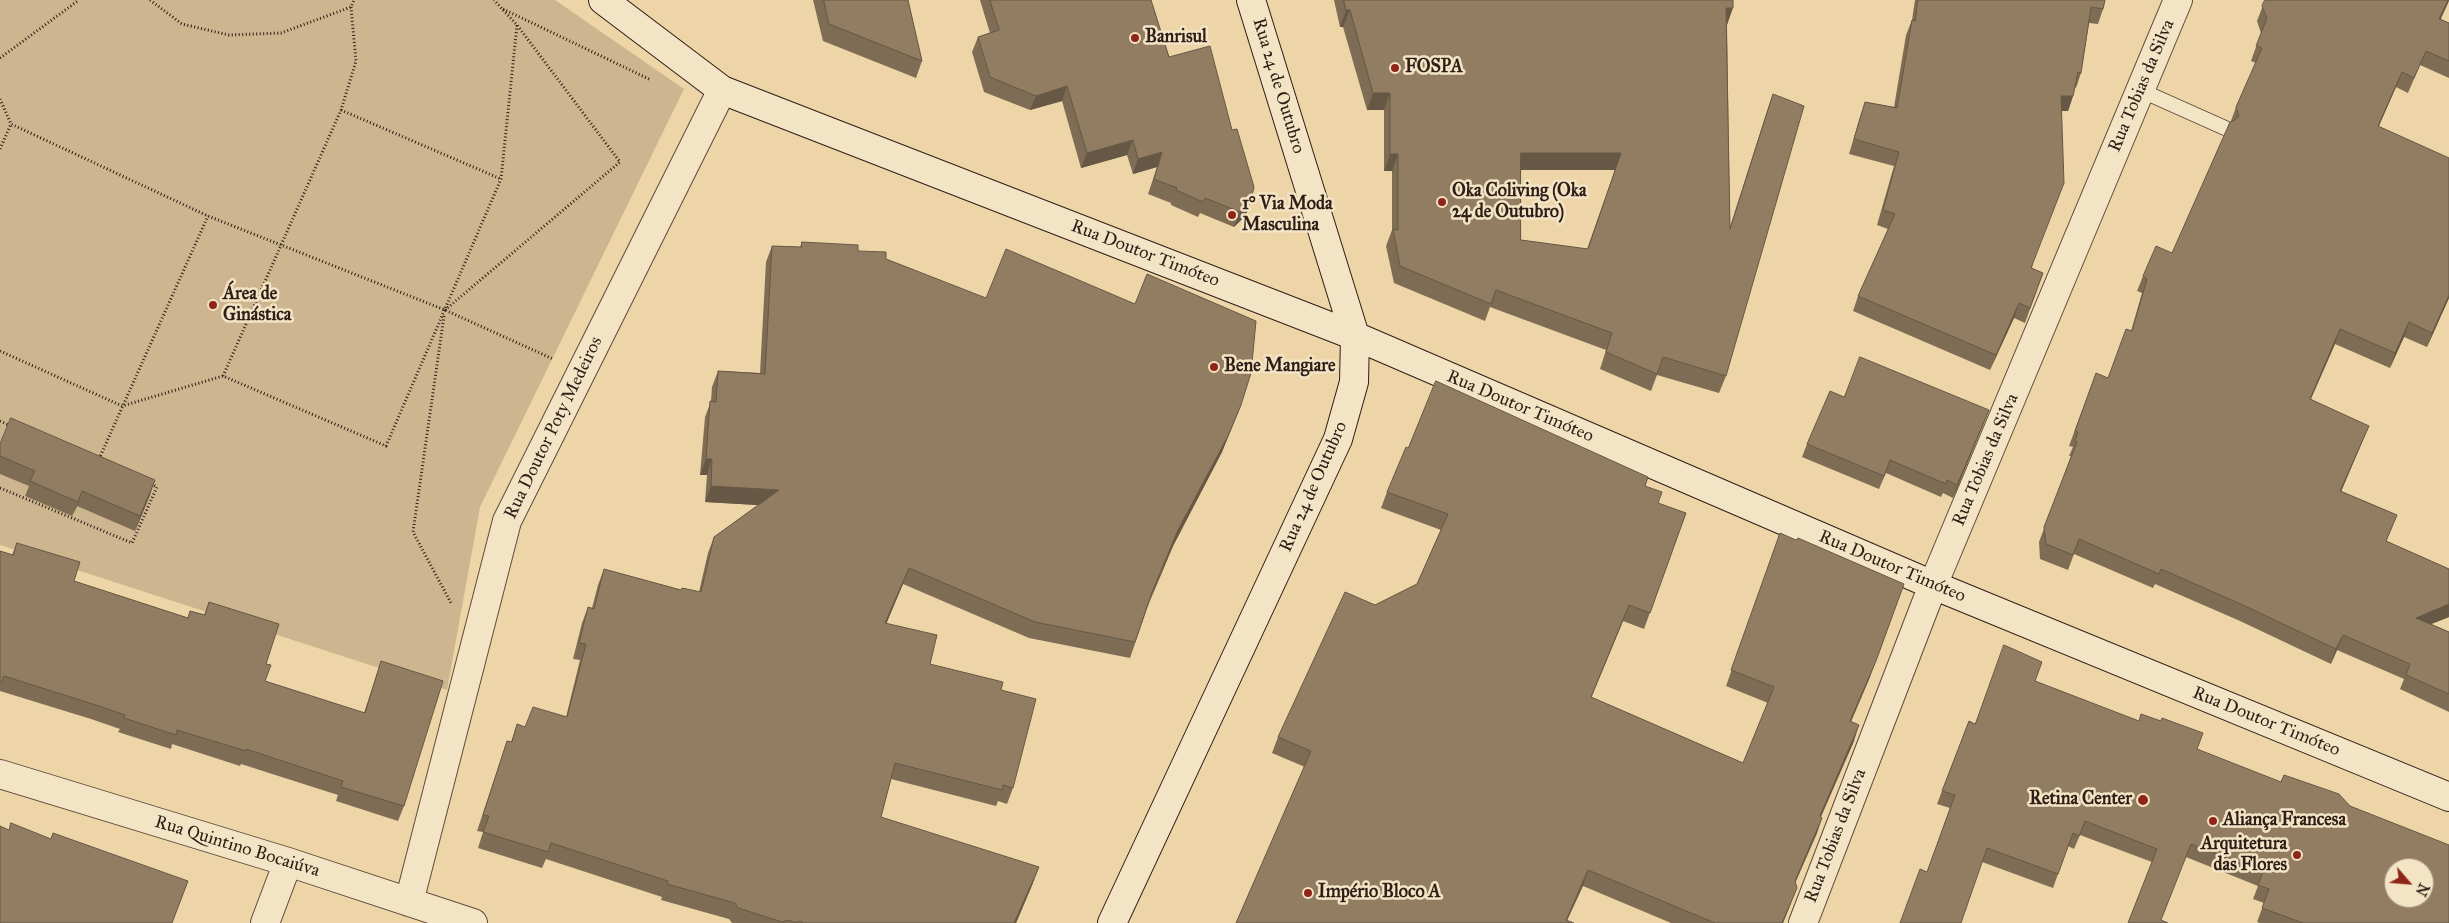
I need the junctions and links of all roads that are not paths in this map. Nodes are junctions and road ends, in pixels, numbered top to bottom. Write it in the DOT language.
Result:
graph roads {
  1 [pos="603,0"];
  2 [pos="1251,0"];
  3 [pos="2178,0"];
  4 [pos="722,90"];
  5 [pos="2140,90"];
  6 [pos="2224,128"];
  7 [pos="1355,336"];
  8 [pos="1933,585"];
  9 [pos="0,774"];
  10 [pos="2449,797"];
  11 [pos="288,862"];
  12 [pos="409,902"];
  13 [pos="265,923"];
  14 [pos="474,923"];
  15 [pos="1112,923"];
  16 [pos="1803,923"];
  1 -- 4 [label="main road, Rua Doutor Timóteo"];
  2 -- 7 [label="main road, Rua 24 de Outubro"];
  3 -- 5 [label="main road, Rua Tobias da Silva"];
  4 -- 7 [label="main road, Rua Doutor Timóteo"];
  4 -- 12 [label="main road, Rua Doutor Poty Medeiros"];
  5 -- 6 [label="lane"];
  5 -- 8 [label="main road, Rua Tobias da Silva"];
  7 -- 8 [label="main road, Rua Doutor Timóteo"];
  7 -- 15 [label="main road, Rua 24 de Outubro"];
  8 -- 10 [label="main road, Rua Doutor Timóteo"];
  8 -- 16 [label="main road, Rua Tobias da Silva"];
  9 -- 11 [label="main road, Rua Quintino Bocaiúva"];
  11 -- 12 [label="main road, Rua Quintino Bocaiúva"];
  11 -- 13 [label="main road"];
  12 -- 14 [label="main road, Rua Quintino Bocaiúva"];
}
